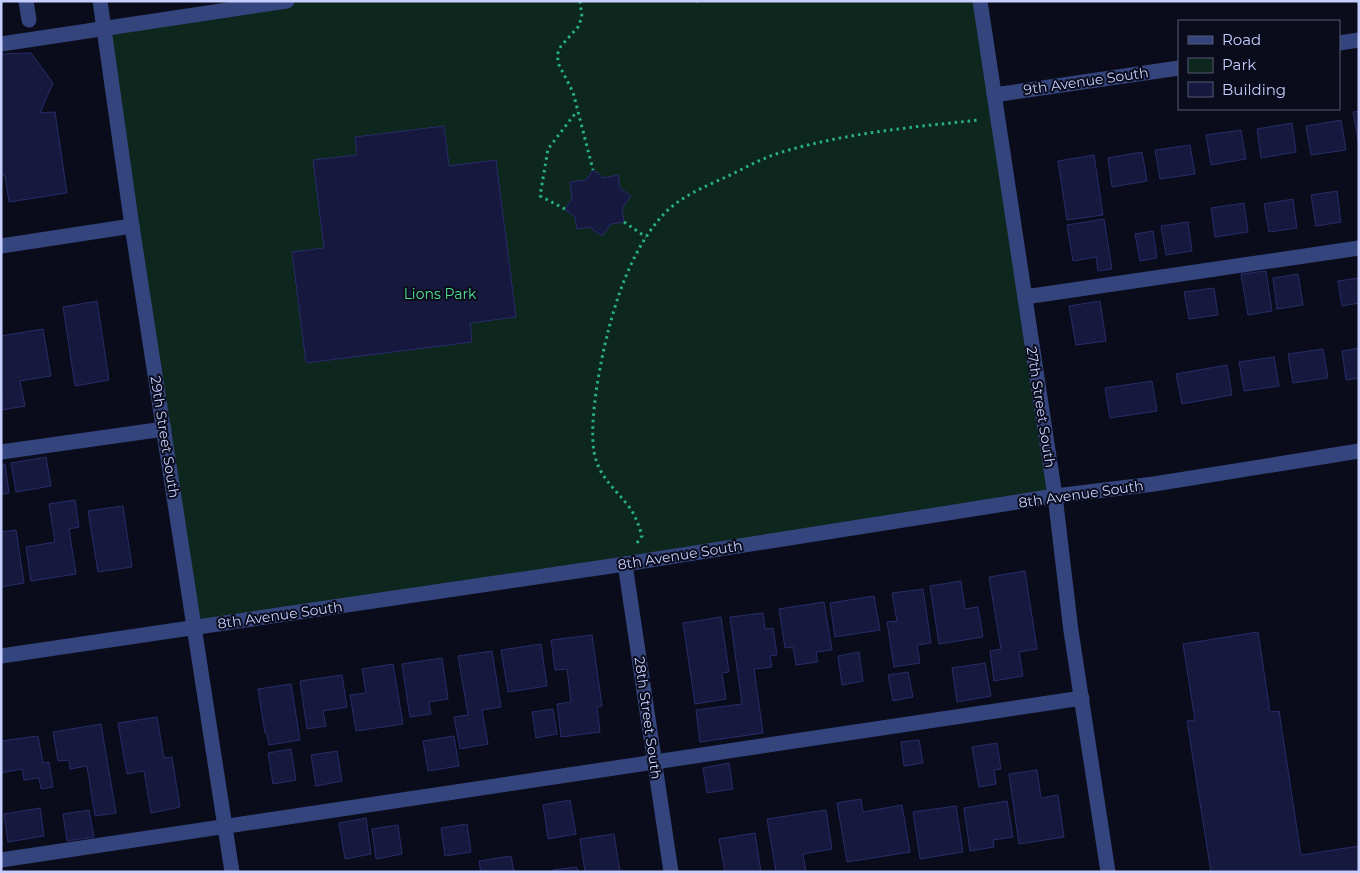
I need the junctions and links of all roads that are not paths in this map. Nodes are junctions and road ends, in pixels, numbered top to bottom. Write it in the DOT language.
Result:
graph roads {
  1 [pos="26,1"];
  2 [pos="100,1"];
  3 [pos="287,1"];
  4 [pos="980,1"];
  5 [pos="29,20"];
  6 [pos="104,28"];
  7 [pos="1359,40"];
  8 [pos="1340,43"];
  9 [pos="1,44"];
  10 [pos="1178,68"];
  11 [pos="994,95"];
  12 [pos="132,226"];
  13 [pos="1,246"];
  14 [pos="1359,248"];
  15 [pos="1025,297"];
  16 [pos="164,429"];
  17 [pos="1359,451"];
  18 [pos="1,452"];
  19 [pos="1055,496"];
  20 [pos="625,564"];
  21 [pos="195,628"];
  22 [pos="1,656"];
  23 [pos="1082,698"];
  24 [pos="654,762"];
  25 [pos="225,826"];
  26 [pos="1,860"];
  27 [pos="232,872"];
  28 [pos="671,872"];
  29 [pos="1108,872"];
  1 -- 5 [label="street"];
  2 -- 6 [label="street, 29th Street South"];
  3 -- 6 [label="street"];
  4 -- 11 [label="street, 27th Street South"];
  6 -- 9 [label="street"];
  6 -- 12 [label="street, 29th Street South"];
  7 -- 8 [label="street"];
  10 -- 11 [label="street, 9th Avenue South"];
  11 -- 15 [label="street, 27th Street South"];
  12 -- 13 [label="street"];
  12 -- 16 [label="street, 29th Street South"];
  14 -- 15 [label="street"];
  15 -- 19 [label="street, 27th Street South"];
  16 -- 18 [label="street"];
  16 -- 21 [label="street, 29th Street South"];
  17 -- 19 [label="street, 8th Avenue South"];
  19 -- 20 [label="street, 8th Avenue South"];
  19 -- 23 [label="street, 27th Street South"];
  20 -- 21 [label="street, 8th Avenue South"];
  20 -- 24 [label="street, 28th Street South"];
  21 -- 22 [label="street, 8th Avenue South"];
  21 -- 25 [label="street, 29th Street South"];
  23 -- 24 [label="street"];
  23 -- 29 [label="street, 27th Street South"];
  24 -- 25 [label="street"];
  24 -- 28 [label="street, 28th Street South"];
  25 -- 26 [label="street"];
  25 -- 27 [label="street, 29th Street South"];
}
